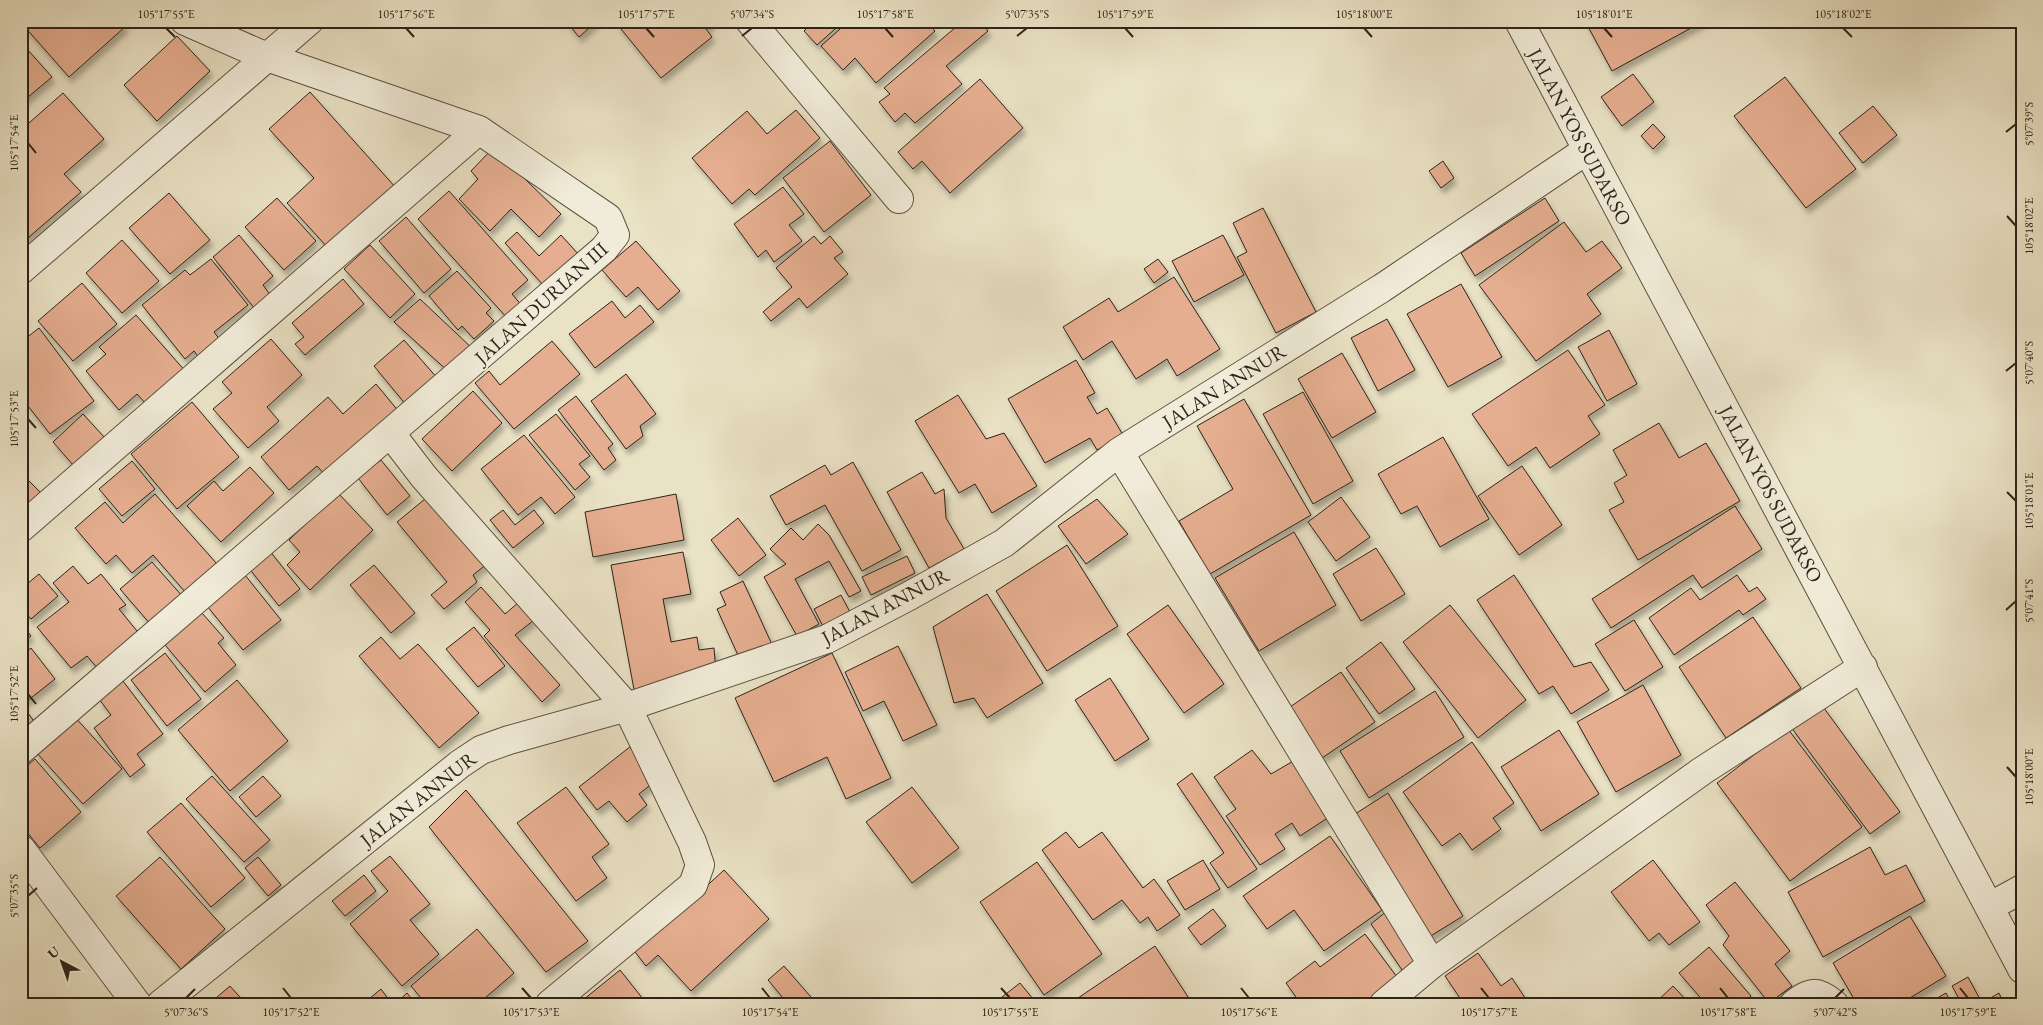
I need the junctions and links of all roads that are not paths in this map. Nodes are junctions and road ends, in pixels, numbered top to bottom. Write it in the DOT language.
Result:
graph roads {
  1 [pos="185,21"];
  2 [pos="310,21"];
  3 [pos="750,21"];
  4 [pos="1519,21"];
  5 [pos="267,57"];
  6 [pos="479,130"];
  7 [pos="1587,150"];
  8 [pos="899,199"];
  9 [pos="21,270"];
  10 [pos="391,434"];
  11 [pos="1119,452"];
  12 [pos="21,528"];
  13 [pos="1863,667"];
  14 [pos="627,707"];
  15 [pos="21,750"];
  16 [pos="21,849"];
  17 [pos="2022,889"];
  18 [pos="1990,908"];
  19 [pos="1432,964"];
  20 [pos="2022,968"];
  21 [pos="137,1004"];
  22 [pos="161,1004"];
  23 [pos="550,1004"];
  24 [pos="1384,1004"];
  25 [pos="1794,1004"];
  26 [pos="1834,1004"];
  1 -- 5 [label="street, JALAN DURIAN III"];
  2 -- 5 [label="street"];
  3 -- 8 [label="street"];
  4 -- 7 [label="street, JALAN YOS SUDARSO"];
  5 -- 6 [label="street, JALAN DURIAN III"];
  5 -- 9 [label="street"];
  6 -- 10 [label="street, JALAN DURIAN III"];
  6 -- 12 [label="street"];
  7 -- 11 [label="street, JALAN ANNUR"];
  7 -- 13 [label="street, JALAN YOS SUDARSO"];
  10 -- 14 [label="street"];
  10 -- 15 [label="street"];
  11 -- 14 [label="street, JALAN ANNUR"];
  11 -- 19 [label="street"];
  13 -- 18 [label="street, JALAN YOS SUDARSO"];
  13 -- 19 [label="street"];
  14 -- 22 [label="street, JALAN ANNUR"];
  14 -- 23 [label="street"];
  16 -- 21 [label="street"];
  17 -- 18 [label="street"];
  18 -- 20 [label="street, JALAN YOS SUDARSO"];
  19 -- 24 [label="street"];
  25 -- 26 [label="street"];
}
